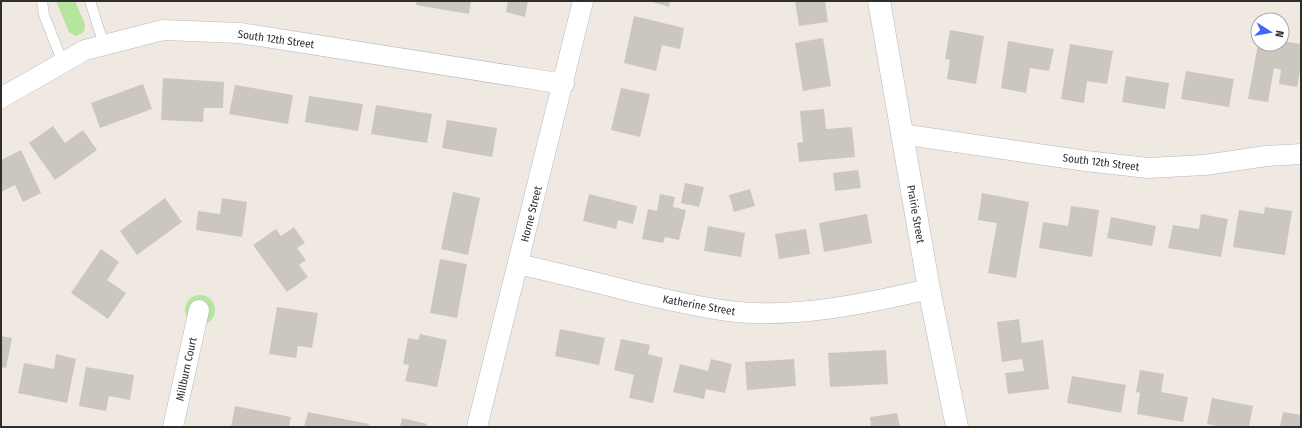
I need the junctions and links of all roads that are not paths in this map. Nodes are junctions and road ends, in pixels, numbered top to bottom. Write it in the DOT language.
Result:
graph roads {
  1 [pos="42,1"];
  2 [pos="90,1"];
  3 [pos="583,1"];
  4 [pos="879,1"];
  5 [pos="104,45"];
  6 [pos="63,63"];
  7 [pos="564,84"];
  8 [pos="1,98"];
  9 [pos="901,134"];
  10 [pos="1301,154"];
  11 [pos="518,264"];
  12 [pos="929,289"];
  13 [pos="199,310"];
  14 [pos="174,427"];
  15 [pos="477,427"];
  16 [pos="956,427"];
  1 -- 6 [label="lane"];
  2 -- 5 [label="lane"];
  3 -- 7 [label="street, Horne Street"];
  4 -- 9 [label="street, Prairie Street"];
  5 -- 6 [label="street, South 12th Street"];
  5 -- 7 [label="street, South 12th Street"];
  6 -- 8 [label="street, South 12th Street"];
  7 -- 11 [label="street, Horne Street"];
  9 -- 10 [label="street, South 12th Street"];
  9 -- 12 [label="street, Prairie Street"];
  11 -- 12 [label="street, Katherine Street"];
  11 -- 15 [label="street, Horne Street"];
  12 -- 16 [label="street, Prairie Street"];
  13 -- 14 [label="street, Millburn Court"];
}
